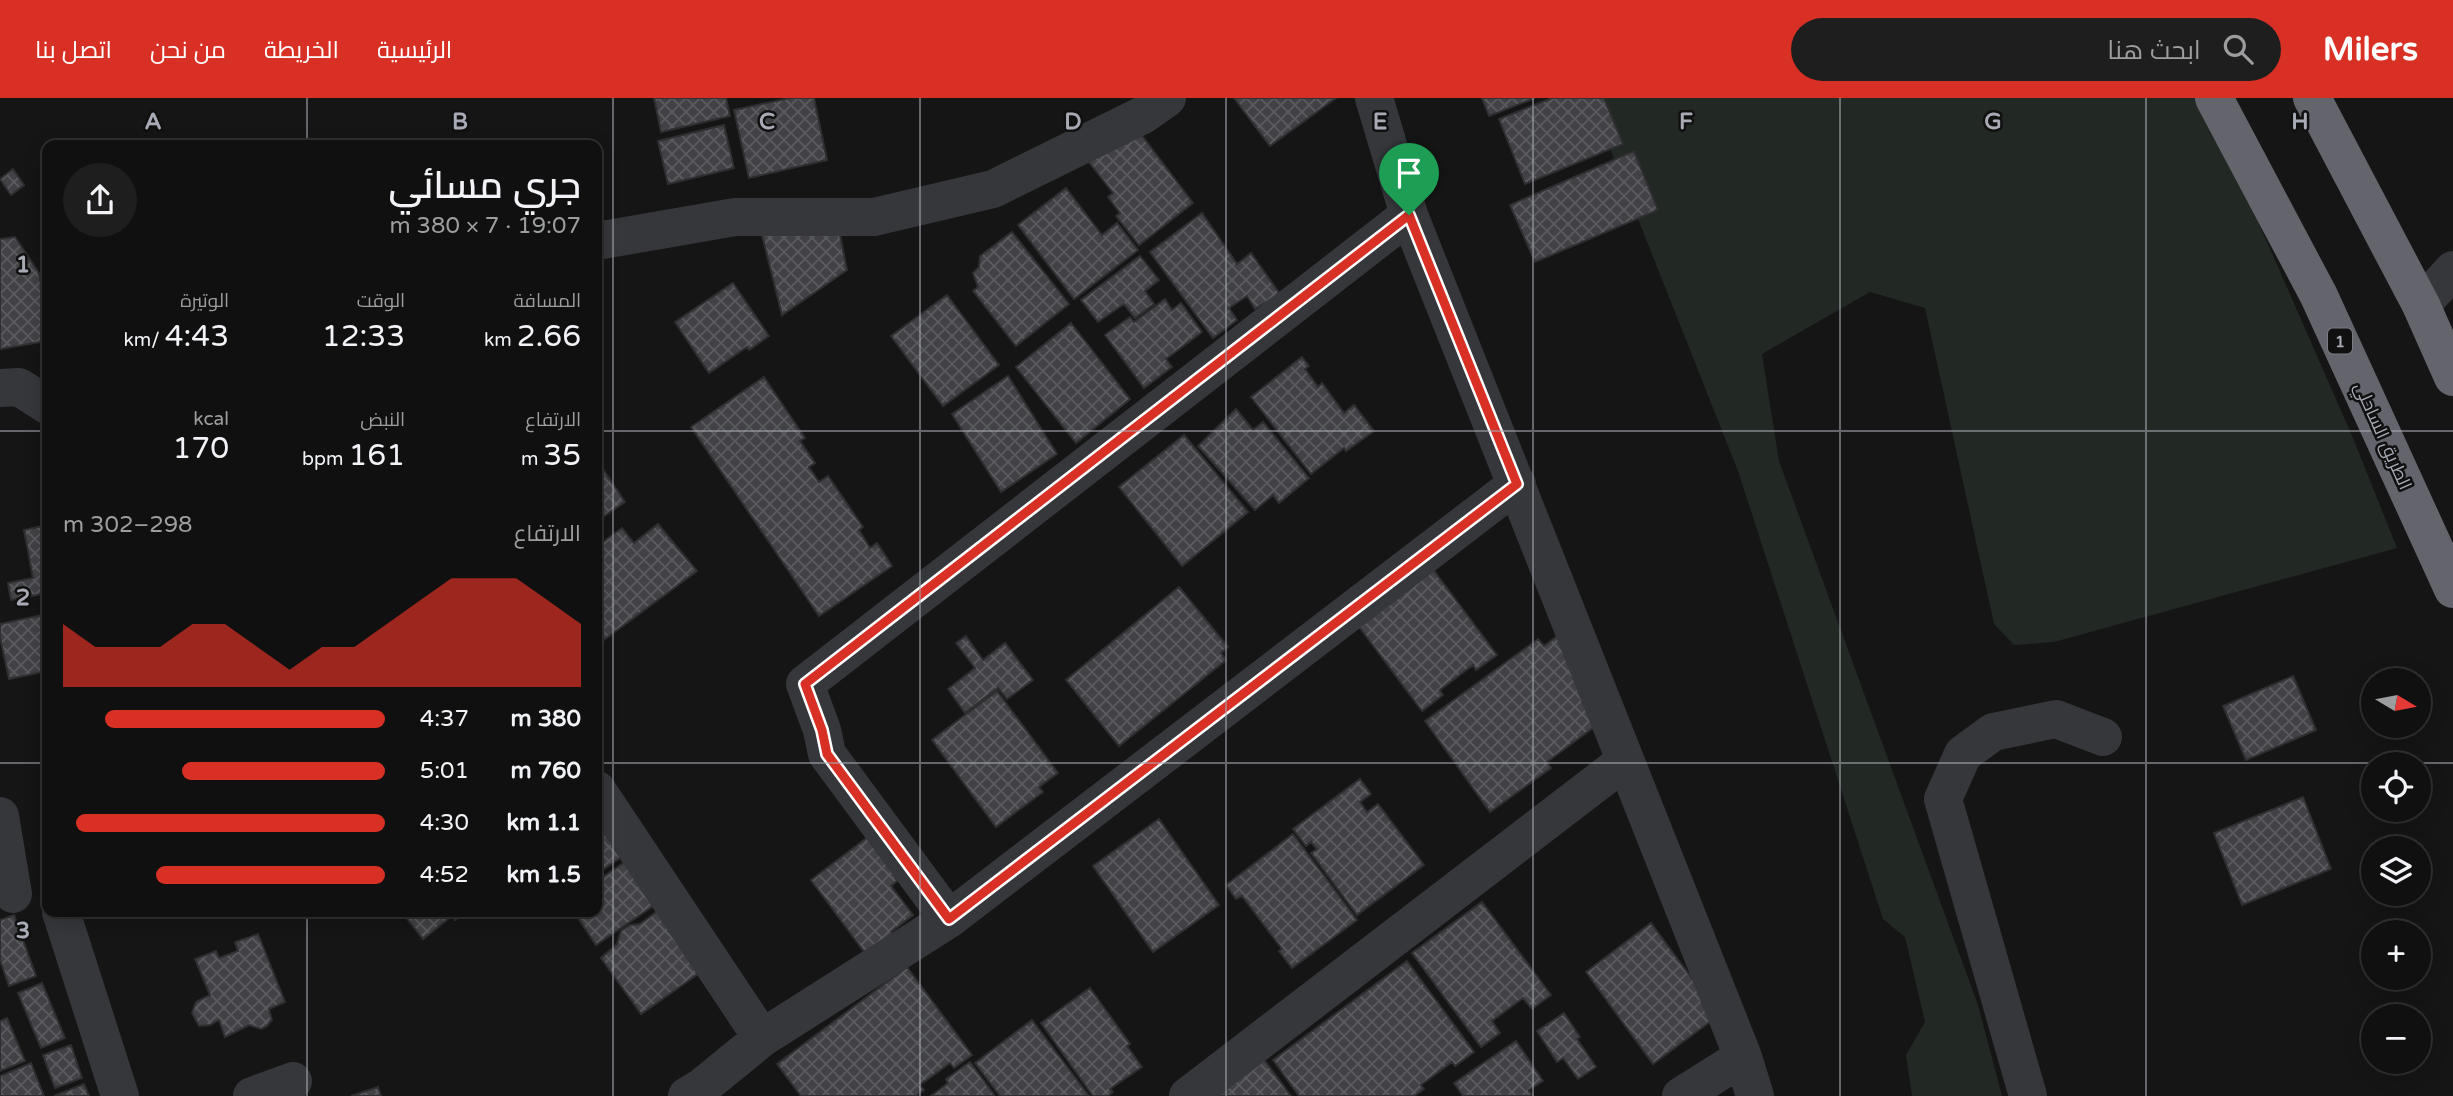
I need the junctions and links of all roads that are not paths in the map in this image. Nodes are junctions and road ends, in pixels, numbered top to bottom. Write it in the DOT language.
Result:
graph roads {
  1 [pos="1167,98"];
  2 [pos="1374,98"];
  3 [pos="2214,98"];
  4 [pos="2312,98"];
  5 [pos="1409,215"];
  6 [pos="602,240"];
  7 [pos="2453,270"];
  8 [pos="2421,305"];
  9 [pos="2453,361"];
  10 [pos="2453,377"];
  11 [pos="0,388"];
  12 [pos="42,402"];
  13 [pos="1517,484"];
  14 [pos="2453,589"];
  15 [pos="2103,737"];
  16 [pos="1625,761"];
  17 [pos="602,798"];
  18 [pos="0,816"];
  19 [pos="20,895"];
  20 [pos="63,917"];
  21 [pos="949,919"];
  22 [pos="762,1038"];
  23 [pos="1744,1056"];
  24 [pos="293,1081"];
  25 [pos="699,1093"];
  26 [pos="120,1096"];
  27 [pos="252,1096"];
  28 [pos="1188,1096"];
  29 [pos="1681,1096"];
  30 [pos="1755,1096"];
  31 [pos="2028,1096"];
  1 -- 6 [label="street"];
  2 -- 5 [label="street"];
  3 -- 14 [label="highway, الطريق الساحلي / 1"];
  4 -- 8 [label="highway"];
  5 -- 13 [label="street"];
  5 -- 21 [label="street"];
  7 -- 8 [label="street"];
  8 -- 9 [label="highway"];
  8 -- 10 [label="highway"];
  11 -- 12 [label="street"];
  13 -- 16 [label="street"];
  13 -- 21 [label="street"];
  15 -- 31 [label="street"];
  16 -- 23 [label="street"];
  16 -- 28 [label="street"];
  17 -- 22 [label="street"];
  18 -- 19 [label="street"];
  20 -- 26 [label="street"];
  21 -- 22 [label="street"];
  22 -- 25 [label="street"];
  23 -- 29 [label="street"];
  23 -- 30 [label="street"];
  24 -- 27 [label="street"];
}
